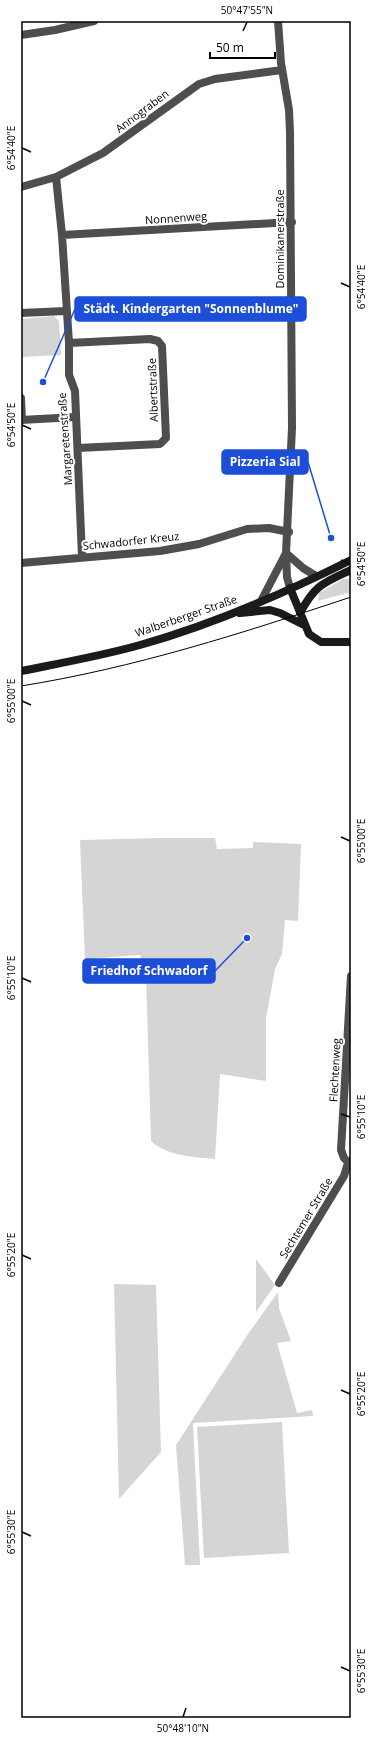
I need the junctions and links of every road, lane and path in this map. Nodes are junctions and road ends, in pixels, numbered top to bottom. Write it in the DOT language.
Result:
graph roads {
  1 [pos="94,21"];
  2 [pos="278,21"];
  3 [pos="21,35"];
  4 [pos="282,70"];
  5 [pos="56,177"];
  6 [pos="21,187"];
  7 [pos="292,222"];
  8 [pos="62,235"];
  9 [pos="66,311"];
  10 [pos="21,313"];
  11 [pos="68,343"];
  12 [pos="21,398"];
  13 [pos="76,417"];
  14 [pos="22,420"];
  15 [pos="78,448"];
  16 [pos="289,532"];
  17 [pos="286,553"];
  18 [pos="82,556"];
  19 [pos="351,560"];
  20 [pos="21,563"];
  21 [pos="351,570"];
  22 [pos="316,576"];
  23 [pos="290,588"];
  24 [pos="261,601"];
  25 [pos="233,613"];
  26 [pos="300,613"];
  27 [pos="304,625"];
  28 [pos="351,642"];
  29 [pos="21,671"];
  30 [pos="351,976"];
  31 [pos="350,1163"];
  32 [pos="279,1283"];
  1 -- 3 [label="street"];
  2 -- 4 [label="street, Dominikanerstraße"];
  4 -- 5 [label="street, Annograben"];
  4 -- 7 [label="street, Dominikanerstraße"];
  5 -- 6 [label="street, Annograben"];
  5 -- 8 [label="street, Margaretenstraße"];
  7 -- 8 [label="street, Nonnenweg"];
  7 -- 16 [label="street, Dominikanerstraße"];
  8 -- 9 [label="street, Margaretenstraße"];
  9 -- 10 [label="street"];
  9 -- 11 [label="street, Margaretenstraße"];
  11 -- 13 [label="street, Margaretenstraße"];
  11 -- 15 [label="street, Albertstraße"];
  12 -- 14 [label="street"];
  13 -- 14 [label="street"];
  13 -- 15 [label="street, Margaretenstraße"];
  15 -- 18 [label="street, Margaretenstraße"];
  16 -- 17 [label="street, Dominikanerstraße"];
  16 -- 18 [label="street, Schwadorfer Kreuz"];
  17 -- 22 [label="street"];
  17 -- 23 [label="street, Dominikanerstraße"];
  17 -- 24 [label="street, Dominikanerstraße"];
  18 -- 20 [label="street, Schwadorfer Kreuz"];
  19 -- 22 [label="main road, Walberberger Straße"];
  21 -- 26 [label="main road"];
  22 -- 23 [label="main road, Walberberger Straße"];
  23 -- 24 [label="main road, Walberberger Straße"];
  23 -- 26 [label="main road"];
  24 -- 25 [label="main road, Walberberger Straße"];
  25 -- 27 [label="main road"];
  25 -- 29 [label="main road, Walberberger Straße"];
  26 -- 27 [label="main road"];
  27 -- 28 [label="main road"];
  30 -- 31 [label="street, Flechtenweg"];
  31 -- 32 [label="street, Sechtemer Straße"];
}
